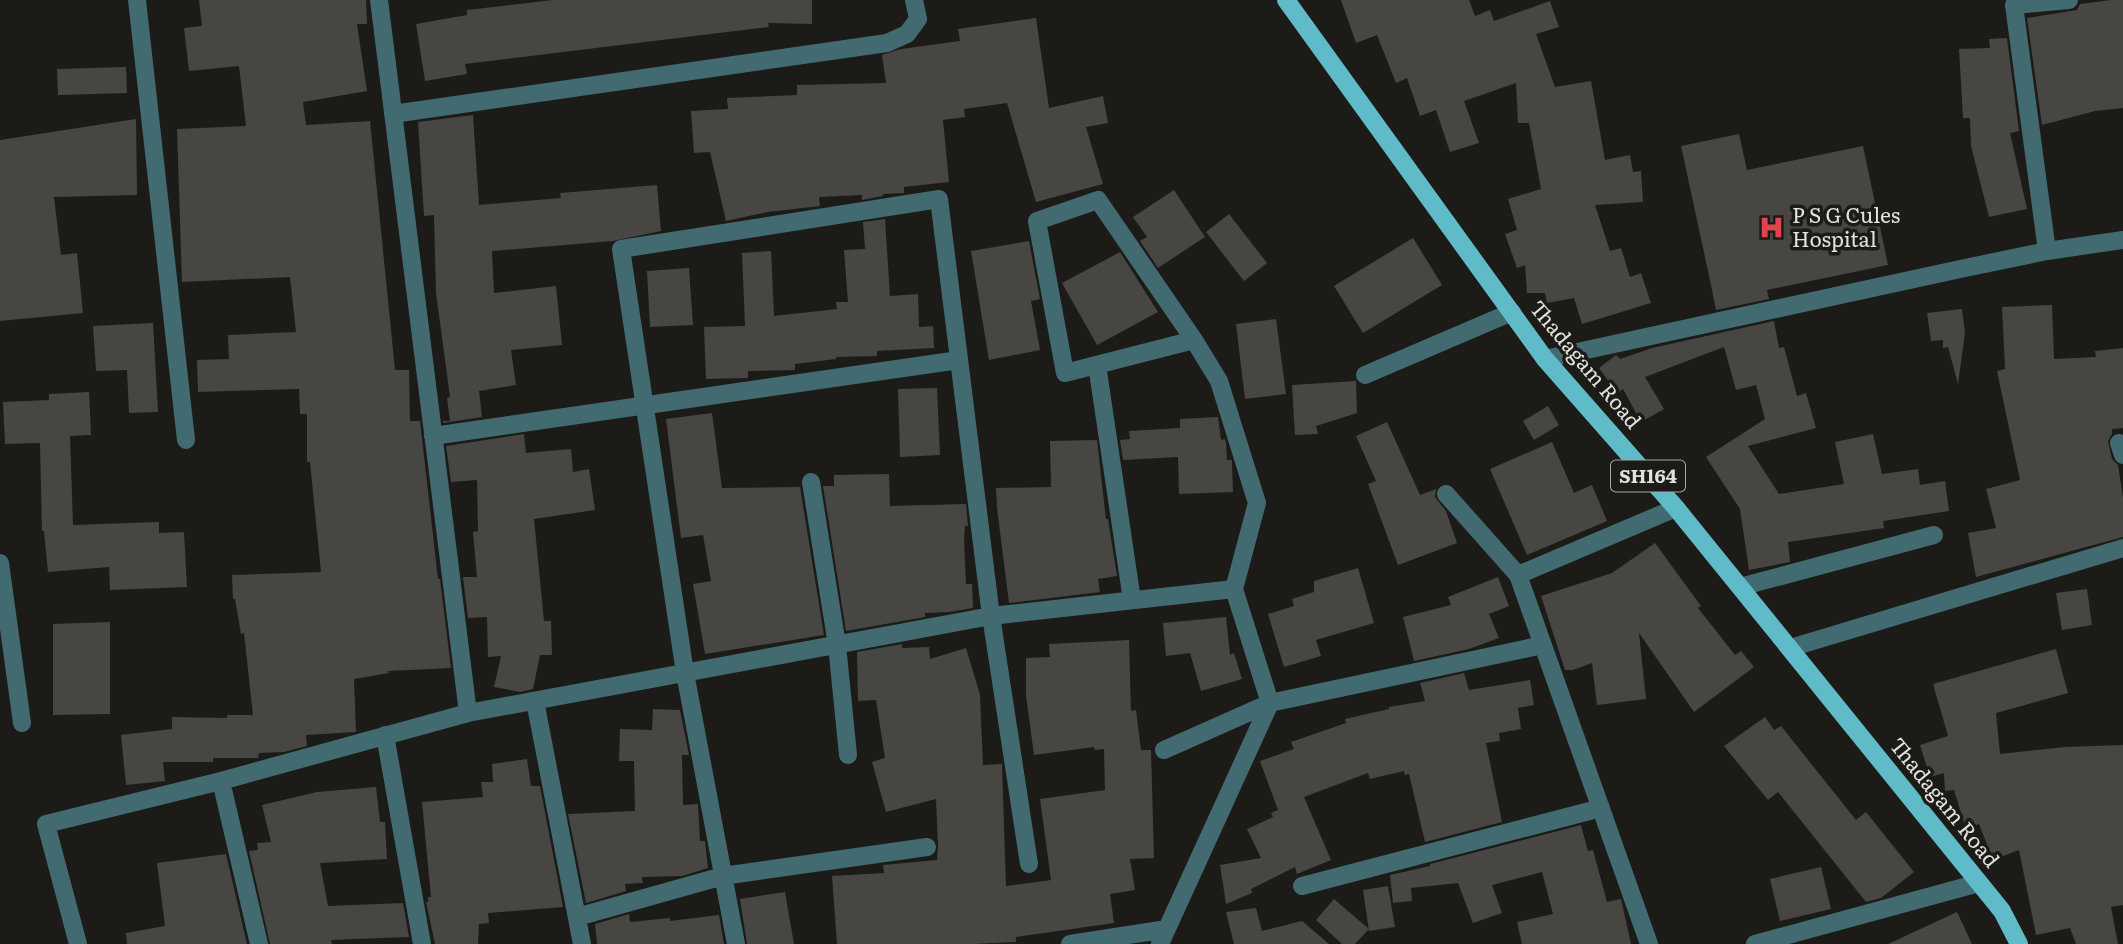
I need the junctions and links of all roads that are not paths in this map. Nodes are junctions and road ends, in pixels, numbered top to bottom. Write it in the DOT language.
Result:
graph roads {
  1 [pos="137,0"];
  2 [pos="379,0"];
  3 [pos="915,0"];
  4 [pos="1286,0"];
  5 [pos="2068,0"];
  6 [pos="393,114"];
  7 [pos="2123,240"];
  8 [pos="2047,251"];
  9 [pos="1511,312"];
  10 [pos="1195,341"];
  11 [pos="1545,359"];
  12 [pos="959,360"];
  13 [pos="1097,365"];
  14 [pos="1365,375"];
  15 [pos="644,405"];
  16 [pos="433,436"];
  17 [pos="186,440"];
  18 [pos="811,482"];
  19 [pos="1446,494"];
  20 [pos="1676,508"];
  21 [pos="1934,535"];
  22 [pos="2123,548"];
  23 [pos="0,563"];
  24 [pos="1518,575"];
  25 [pos="1740,587"];
  26 [pos="1234,589"];
  27 [pos="1132,600"];
  28 [pos="991,616"];
  29 [pos="837,645"];
  30 [pos="1543,645"];
  31 [pos="1790,648"];
  32 [pos="685,673"];
  33 [pos="535,701"];
  34 [pos="1270,704"];
  35 [pos="468,713"];
  36 [pos="22,723"];
  37 [pos="386,735"];
  38 [pos="1164,750"];
  39 [pos="848,755"];
  40 [pos="221,781"];
  41 [pos="1601,808"];
  42 [pos="927,847"];
  43 [pos="1029,864"];
  44 [pos="723,876"];
  45 [pos="1979,883"];
  46 [pos="1302,886"];
  47 [pos="577,917"];
  48 [pos="1163,936"];
  49 [pos="78,944"];
  50 [pos="259,944"];
  51 [pos="422,944"];
  52 [pos="582,944"];
  53 [pos="736,944"];
  54 [pos="1070,944"];
  55 [pos="1649,944"];
  56 [pos="1755,944"];
  57 [pos="2019,944"];
  1 -- 17 [label="street"];
  2 -- 6 [label="street"];
  3 -- 6 [label="street"];
  4 -- 9 [label="main road, Thadagam Road / SH164"];
  5 -- 8 [label="street"];
  6 -- 16 [label="street"];
  7 -- 8 [label="street"];
  8 -- 11 [label="street"];
  9 -- 11 [label="main road, Thadagam Road / SH164"];
  9 -- 14 [label="street"];
  10 -- 13 [label="street"];
  10 -- 13 [label="street"];
  10 -- 26 [label="street"];
  11 -- 20 [label="main road, Thadagam Road / SH164"];
  12 -- 15 [label="street"];
  12 -- 15 [label="street"];
  12 -- 28 [label="street"];
  13 -- 27 [label="street"];
  15 -- 16 [label="street"];
  15 -- 32 [label="street"];
  16 -- 35 [label="street"];
  18 -- 29 [label="street"];
  19 -- 24 [label="street"];
  20 -- 24 [label="street"];
  20 -- 25 [label="main road, Thadagam Road / SH164"];
  21 -- 25 [label="street"];
  22 -- 31 [label="street"];
  23 -- 36 [label="street"];
  24 -- 30 [label="street"];
  25 -- 31 [label="main road, Thadagam Road / SH164"];
  26 -- 27 [label="street"];
  26 -- 34 [label="street"];
  27 -- 28 [label="street"];
  28 -- 29 [label="street"];
  28 -- 43 [label="street"];
  29 -- 32 [label="street"];
  29 -- 39 [label="street"];
  30 -- 34 [label="street"];
  30 -- 41 [label="street"];
  31 -- 45 [label="main road, Thadagam Road / SH164"];
  32 -- 33 [label="street"];
  32 -- 44 [label="street"];
  33 -- 35 [label="street"];
  33 -- 47 [label="street"];
  34 -- 38 [label="street"];
  34 -- 48 [label="street"];
  35 -- 37 [label="street"];
  37 -- 40 [label="street"];
  37 -- 51 [label="street"];
  40 -- 49 [label="street"];
  40 -- 50 [label="street"];
  41 -- 46 [label="street"];
  41 -- 55 [label="street"];
  42 -- 44 [label="street"];
  44 -- 47 [label="street"];
  44 -- 53 [label="street"];
  45 -- 56 [label="street"];
  45 -- 57 [label="main road, Thadagam Road / SH164"];
  47 -- 52 [label="street"];
  48 -- 54 [label="street"];
}
